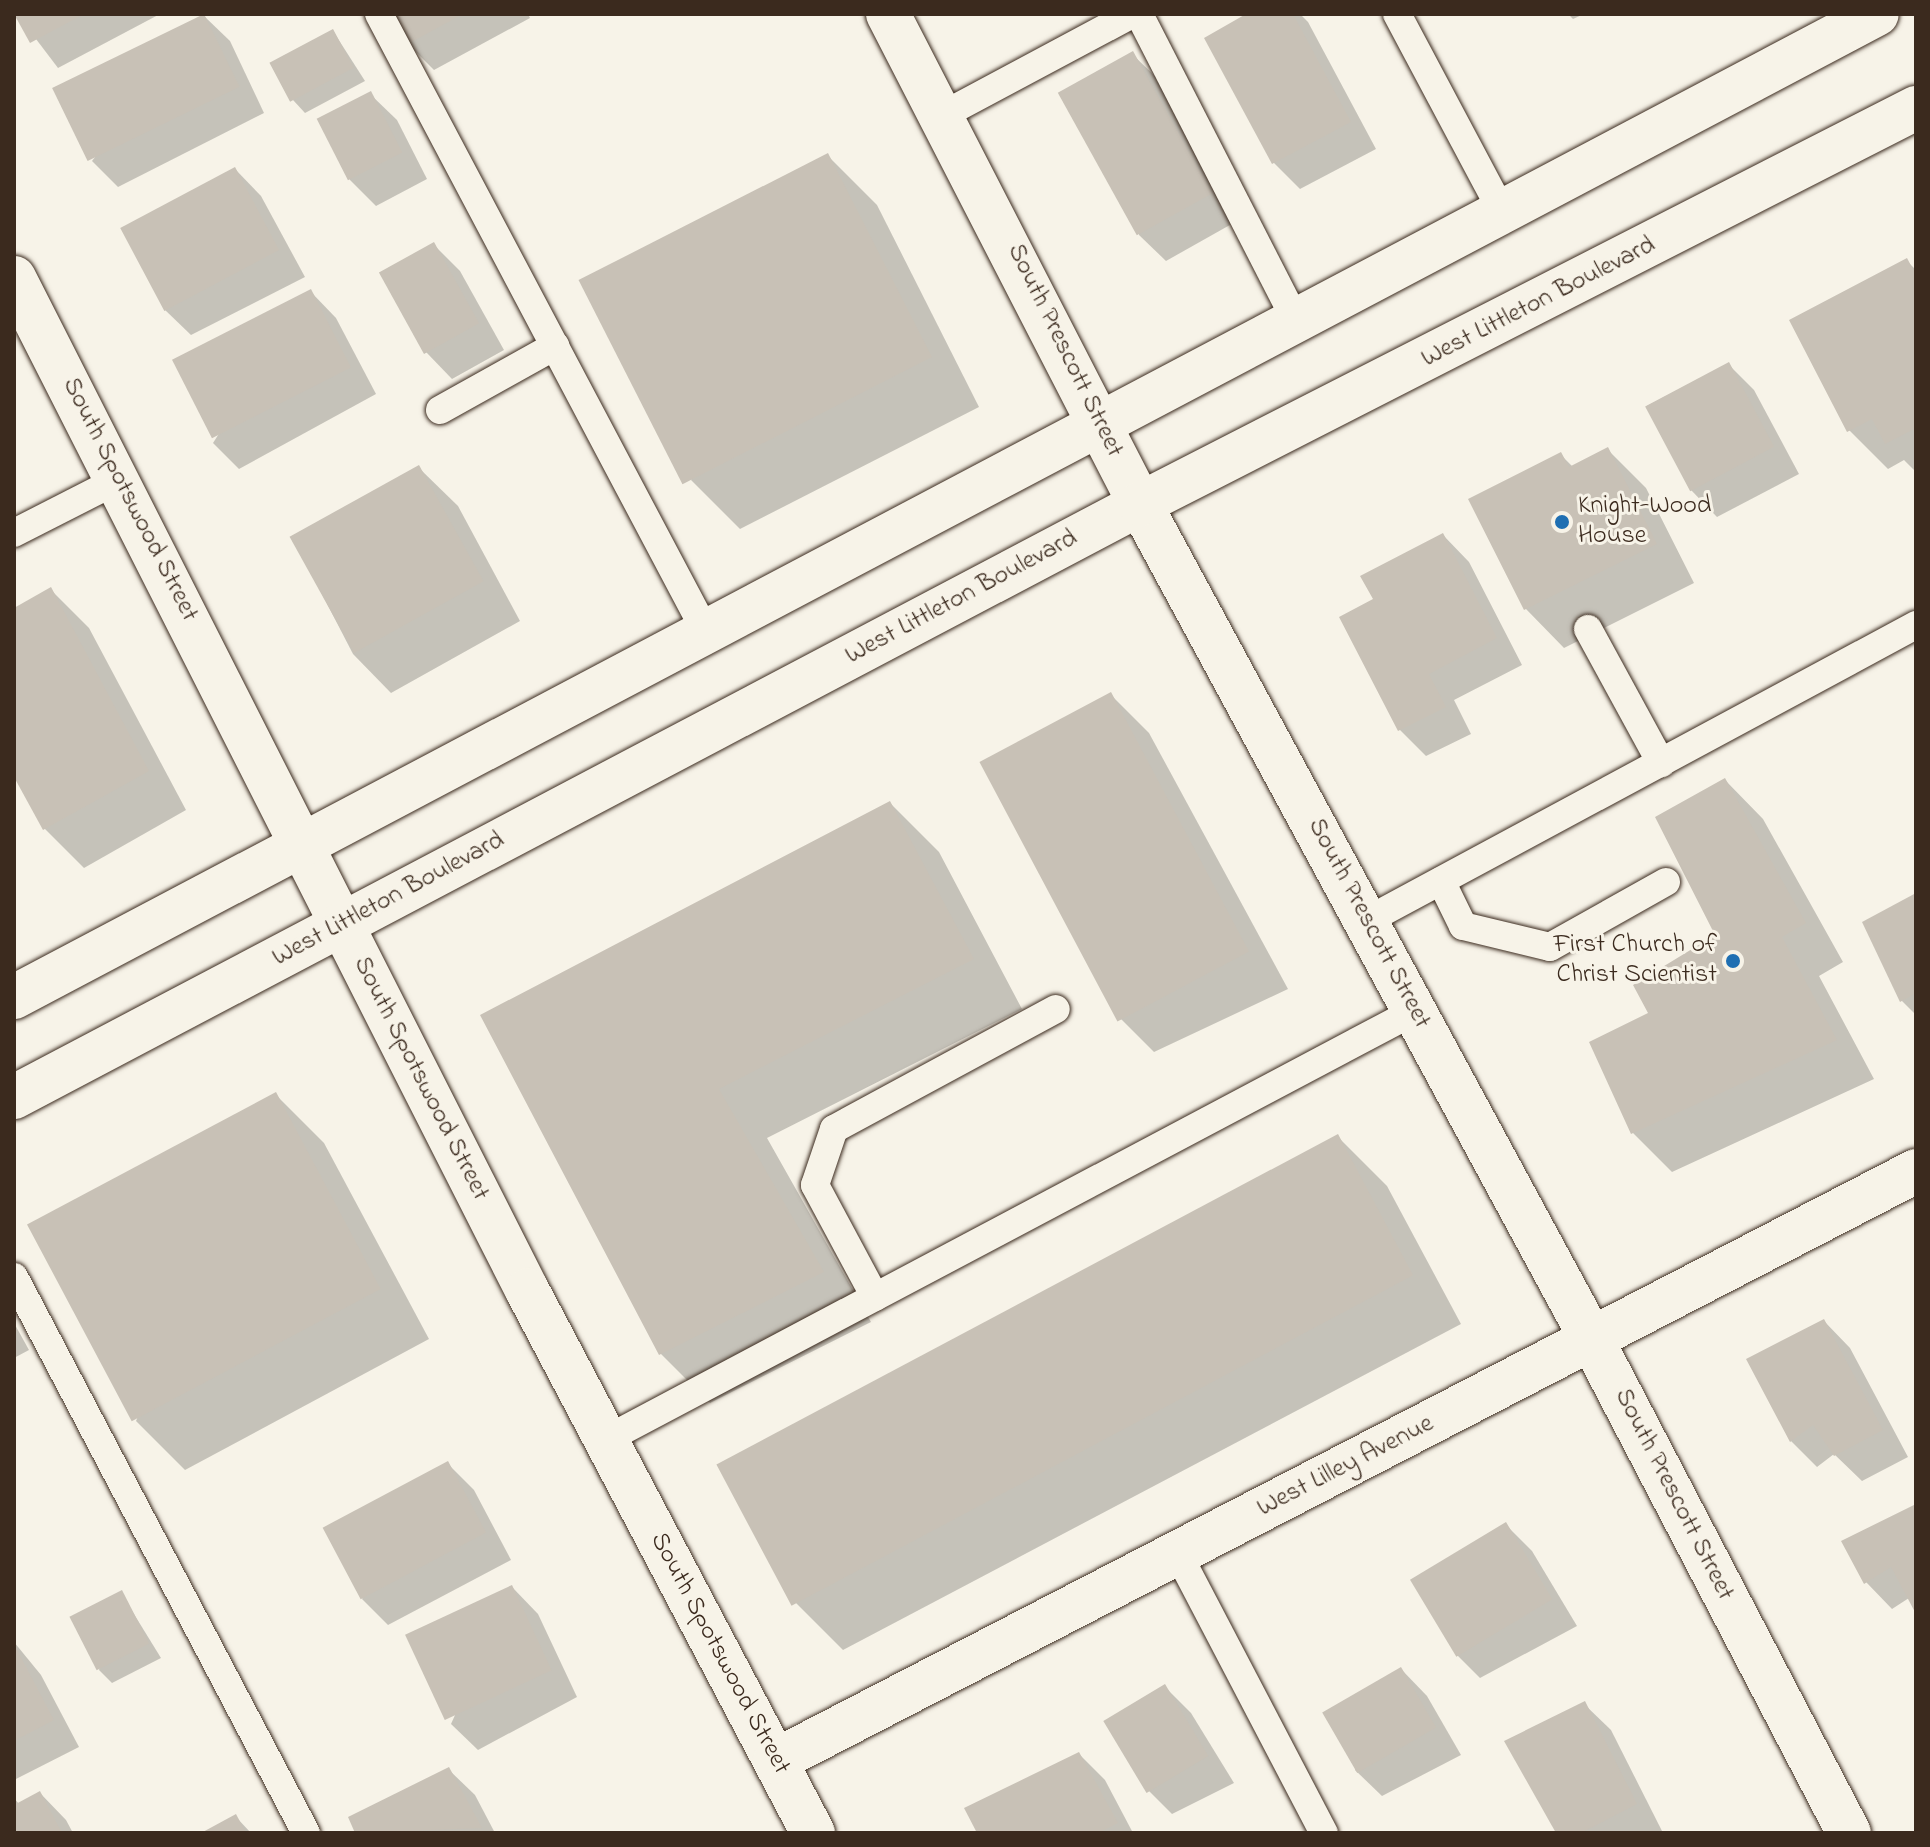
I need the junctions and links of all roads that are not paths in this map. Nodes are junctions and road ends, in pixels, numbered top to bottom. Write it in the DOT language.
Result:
graph roads {
  1 [pos="379,14"];
  2 [pos="888,14"];
  3 [pos="1132,14"];
  4 [pos="1139,14"];
  5 [pos="1397,14"];
  6 [pos="1877,14"];
  7 [pos="1916,108"];
  8 [pos="943,115"];
  9 [pos="1503,213"];
  10 [pos="14,278"];
  11 [pos="1297,323"];
  12 [pos="555,346"];
  13 [pos="440,410"];
  14 [pos="1101,426"];
  15 [pos="118,480"];
  16 [pos="1140,504"];
  17 [pos="14,533"];
  18 [pos="1916,625"];
  19 [pos="1588,629"];
  20 [pos="706,632"];
  21 [pos="1661,763"];
  22 [pos="304,840"];
  23 [pos="1441,881"];
  24 [pos="1666,882"];
  25 [pos="1366,921"];
  26 [pos="343,924"];
  27 [pos="14,997"];
  28 [pos="1056,1009"];
  29 [pos="1415,1011"];
  30 [pos="14,1097"];
  31 [pos="1916,1171"];
  32 [pos="14,1277"];
  33 [pos="875,1297"];
  34 [pos="1592,1340"];
  35 [pos="605,1440"];
  36 [pos="1178,1554"];
  37 [pos="775,1761"];
  38 [pos="306,1833"];
  39 [pos="813,1833"];
  40 [pos="1324,1833"];
  41 [pos="1849,1833"];
  1 -- 12 [label="lane"];
  2 -- 8 [label="street, South Prescott Street"];
  3 -- 8 [label="lane"];
  4 -- 11 [label="lane"];
  5 -- 9 [label="lane"];
  6 -- 9 [label="street"];
  7 -- 16 [label="street, West Littleton Boulevard"];
  8 -- 14 [label="street, South Prescott Street"];
  9 -- 11 [label="street"];
  10 -- 15 [label="street, South Spotswood Street"];
  11 -- 14 [label="street"];
  12 -- 13 [label="lane"];
  12 -- 20 [label="lane"];
  14 -- 16 [label="street, South Prescott Street"];
  14 -- 20 [label="street"];
  15 -- 17 [label="lane"];
  15 -- 22 [label="street, South Spotswood Street"];
  16 -- 25 [label="street, South Prescott Street"];
  16 -- 26 [label="street, West Littleton Boulevard"];
  18 -- 21 [label="lane"];
  19 -- 21 [label="lane"];
  20 -- 22 [label="street"];
  21 -- 23 [label="lane"];
  22 -- 26 [label="street, South Spotswood Street"];
  22 -- 27 [label="street"];
  23 -- 24 [label="lane"];
  23 -- 25 [label="lane"];
  25 -- 29 [label="street, South Prescott Street"];
  26 -- 30 [label="street, West Littleton Boulevard"];
  26 -- 35 [label="street, South Spotswood Street"];
  28 -- 33 [label="lane"];
  29 -- 33 [label="lane"];
  29 -- 34 [label="street, South Prescott Street"];
  31 -- 34 [label="street, West Lilley Avenue"];
  32 -- 38 [label="lane"];
  33 -- 35 [label="lane"];
  34 -- 36 [label="street, West Lilley Avenue"];
  34 -- 41 [label="street, South Prescott Street"];
  35 -- 37 [label="street, South Spotswood Street"];
  36 -- 37 [label="street, West Lilley Avenue"];
  36 -- 40 [label="lane"];
  37 -- 39 [label="street, South Spotswood Street"];
}
